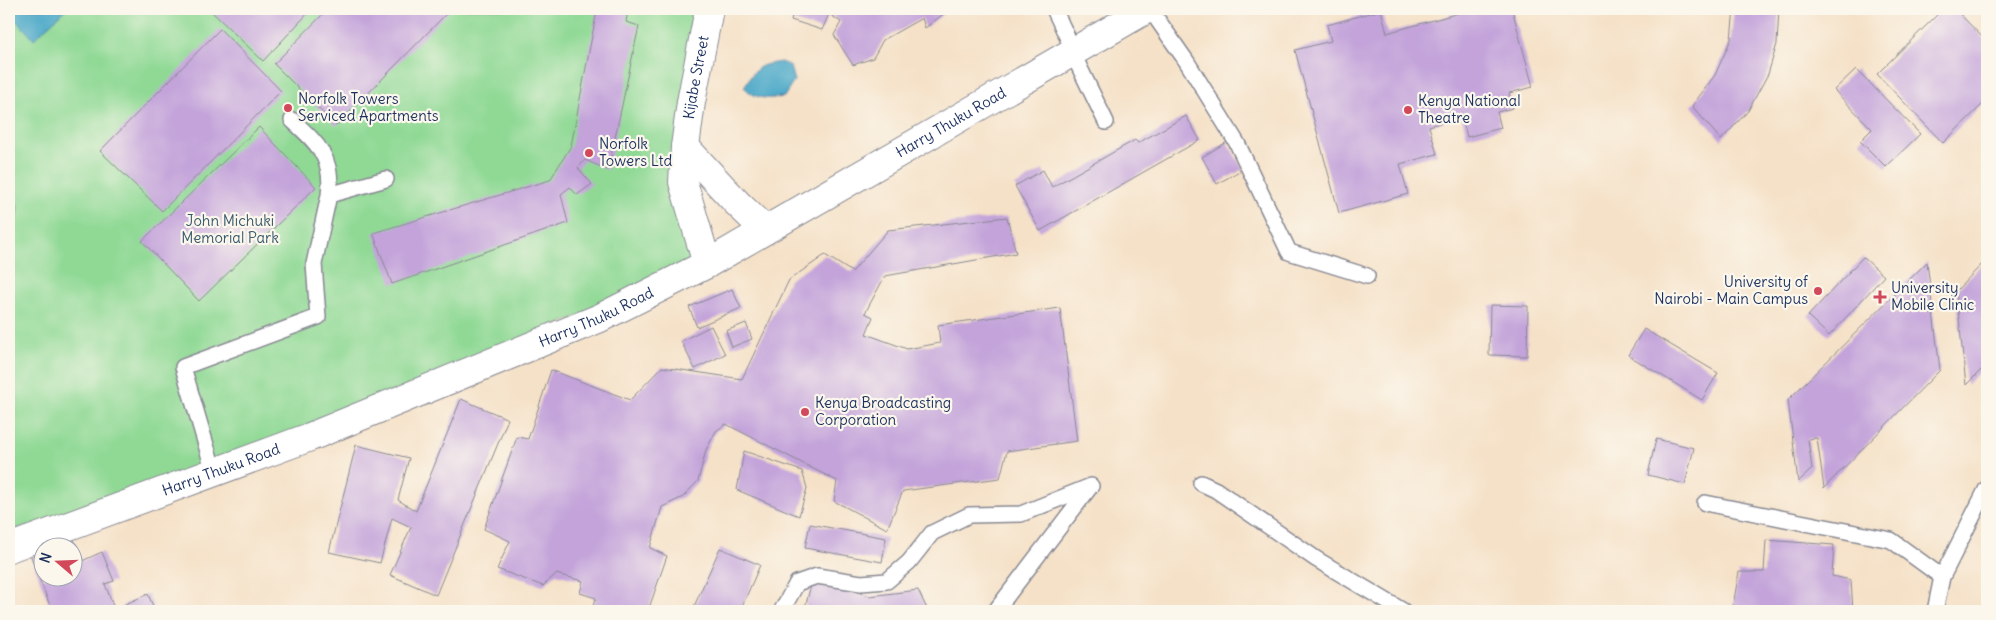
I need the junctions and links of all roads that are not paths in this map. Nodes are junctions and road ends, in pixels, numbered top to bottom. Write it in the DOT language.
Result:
graph roads {
  1 [pos="710,9"];
  2 [pos="1054,9"];
  3 [pos="1148,9"];
  4 [pos="1072,52"];
  5 [pos="292,120"];
  6 [pos="1106,122"];
  7 [pos="685,146"];
  8 [pos="386,179"];
  9 [pos="329,195"];
  10 [pos="764,230"];
  11 [pos="707,264"];
  12 [pos="1367,276"];
  13 [pos="214,472"];
  14 [pos="1201,483"];
  15 [pos="1987,488"];
  16 [pos="1704,503"];
  17 [pos="9,548"];
  18 [pos="1942,577"];
  19 [pos="996,609"];
  20 [pos="782,610"];
  21 [pos="1403,611"];
  22 [pos="1935,611"];
  1 -- 7 [label="street, Kijabe Street"];
  2 -- 4 [label="lane"];
  3 -- 4 [label="street, Harry Thuku Road"];
  3 -- 12 [label="lane"];
  4 -- 6 [label="lane"];
  4 -- 10 [label="street, Harry Thuku Road"];
  5 -- 9 [label="lane"];
  7 -- 10 [label="street"];
  7 -- 11 [label="street, Kijabe Street"];
  8 -- 9 [label="lane"];
  9 -- 13 [label="lane"];
  10 -- 11 [label="street, Harry Thuku Road"];
  11 -- 13 [label="street, Harry Thuku Road"];
  13 -- 17 [label="street, Harry Thuku Road"];
  14 -- 21 [label="lane"];
  15 -- 18 [label="lane"];
  16 -- 18 [label="lane"];
  18 -- 22 [label="lane"];
  19 -- 20 [label="lane"];
}
